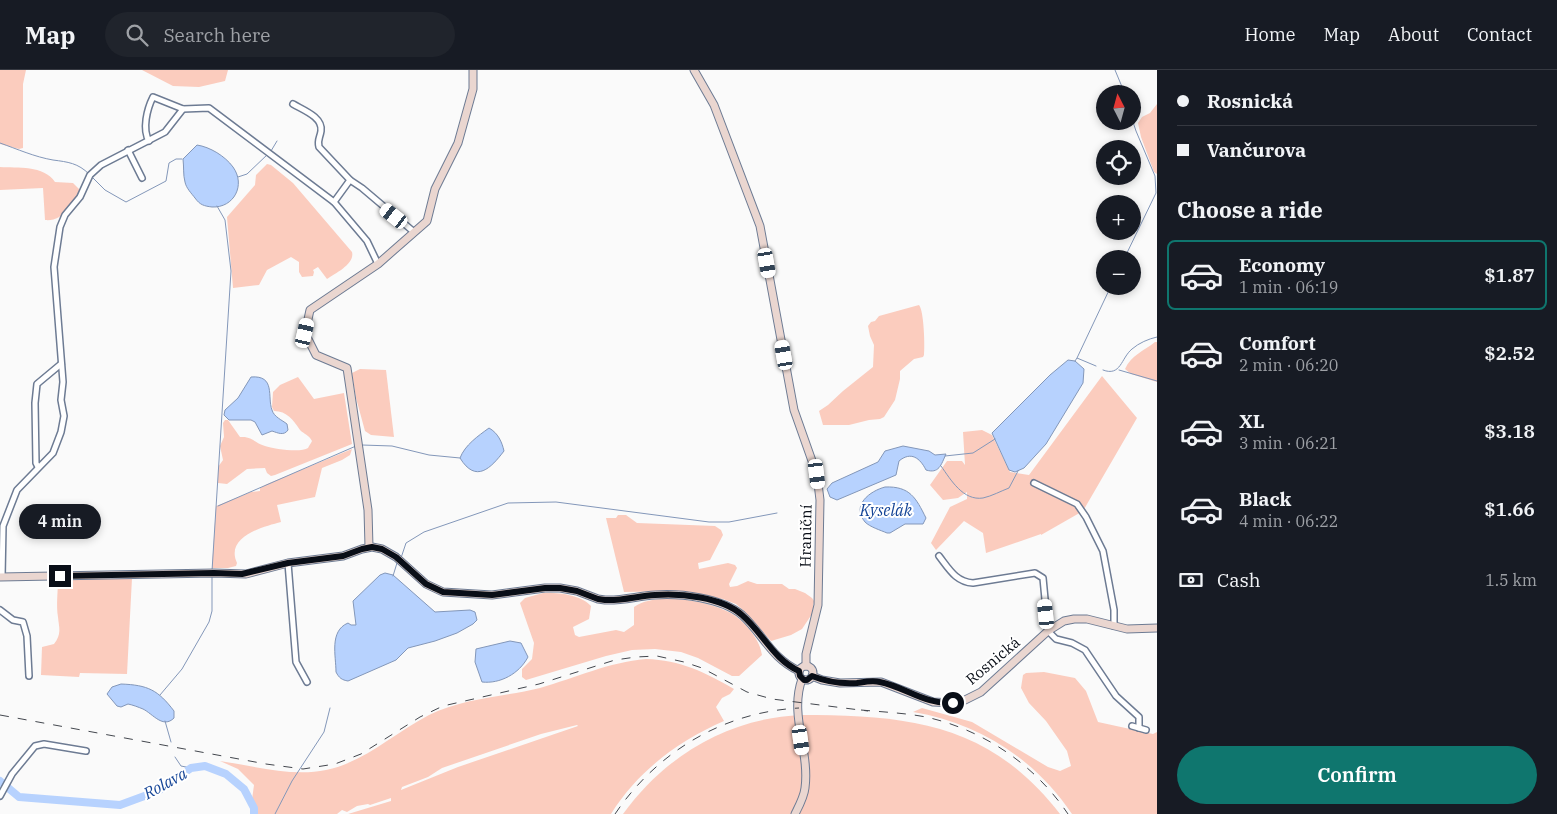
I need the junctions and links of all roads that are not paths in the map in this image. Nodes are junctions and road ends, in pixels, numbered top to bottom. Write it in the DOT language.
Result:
graph roads {
  1 [pos="473,70"];
  2 [pos="694,70"];
  3 [pos="293,104"];
  4 [pos="183,108"];
  5 [pos="149,141"];
  6 [pos="128,150"];
  7 [pos="142,177"];
  8 [pos="350,180"];
  9 [pos="334,202"];
  10 [pos="414,232"];
  11 [pos="378,264"];
  12 [pos="61,364"];
  13 [pos="38,467"];
  14 [pos="1034,483"];
  15 [pos="2,526"];
  16 [pos="369,547"];
  17 [pos="939,556"];
  18 [pos="288,563"];
  19 [pos="1,577"];
  20 [pos="0,610"];
  21 [pos="1114,626"];
  22 [pos="1157,628"];
  23 [pos="1048,632"];
  24 [pos="806,666"];
  25 [pos="799,671"];
  26 [pos="29,676"];
  27 [pos="812,676"];
  28 [pos="802,679"];
  29 [pos="307,682"];
  30 [pos="1132,726"];
  31 [pos="1138,728"];
  32 [pos="1146,730"];
  33 [pos="86,751"];
  34 [pos="1,794"];
  35 [pos="795,814"];
  1 -- 10 [label="street"];
  2 -- 24 [label="street, Hraniční"];
  3 -- 8 [label="street"];
  4 -- 5 [label="street"];
  4 -- 5 [label="street"];
  4 -- 9 [label="street"];
  5 -- 6 [label="street"];
  6 -- 7 [label="street"];
  6 -- 12 [label="street"];
  8 -- 9 [label="street"];
  8 -- 10 [label="street"];
  9 -- 11 [label="street"];
  10 -- 11 [label="street"];
  11 -- 16 [label="street"];
  12 -- 13 [label="street"];
  12 -- 13 [label="street"];
  13 -- 15 [label="street"];
  14 -- 21 [label="street"];
  15 -- 19 [label="street"];
  16 -- 18 [label="street"];
  16 -- 25 [label="street"];
  17 -- 23 [label="street"];
  18 -- 19 [label="street"];
  18 -- 29 [label="street"];
  20 -- 26 [label="street"];
  21 -- 22 [label="street, Rosnická"];
  21 -- 23 [label="street, Rosnická"];
  23 -- 27 [label="street, Rosnická"];
  23 -- 31 [label="street"];
  24 -- 25 [label="street"];
  24 -- 27 [label="street"];
  25 -- 28 [label="street"];
  27 -- 28 [label="street"];
  28 -- 35 [label="street"];
  30 -- 31 [label="street"];
  31 -- 32 [label="street"];
  33 -- 34 [label="street"];
}
